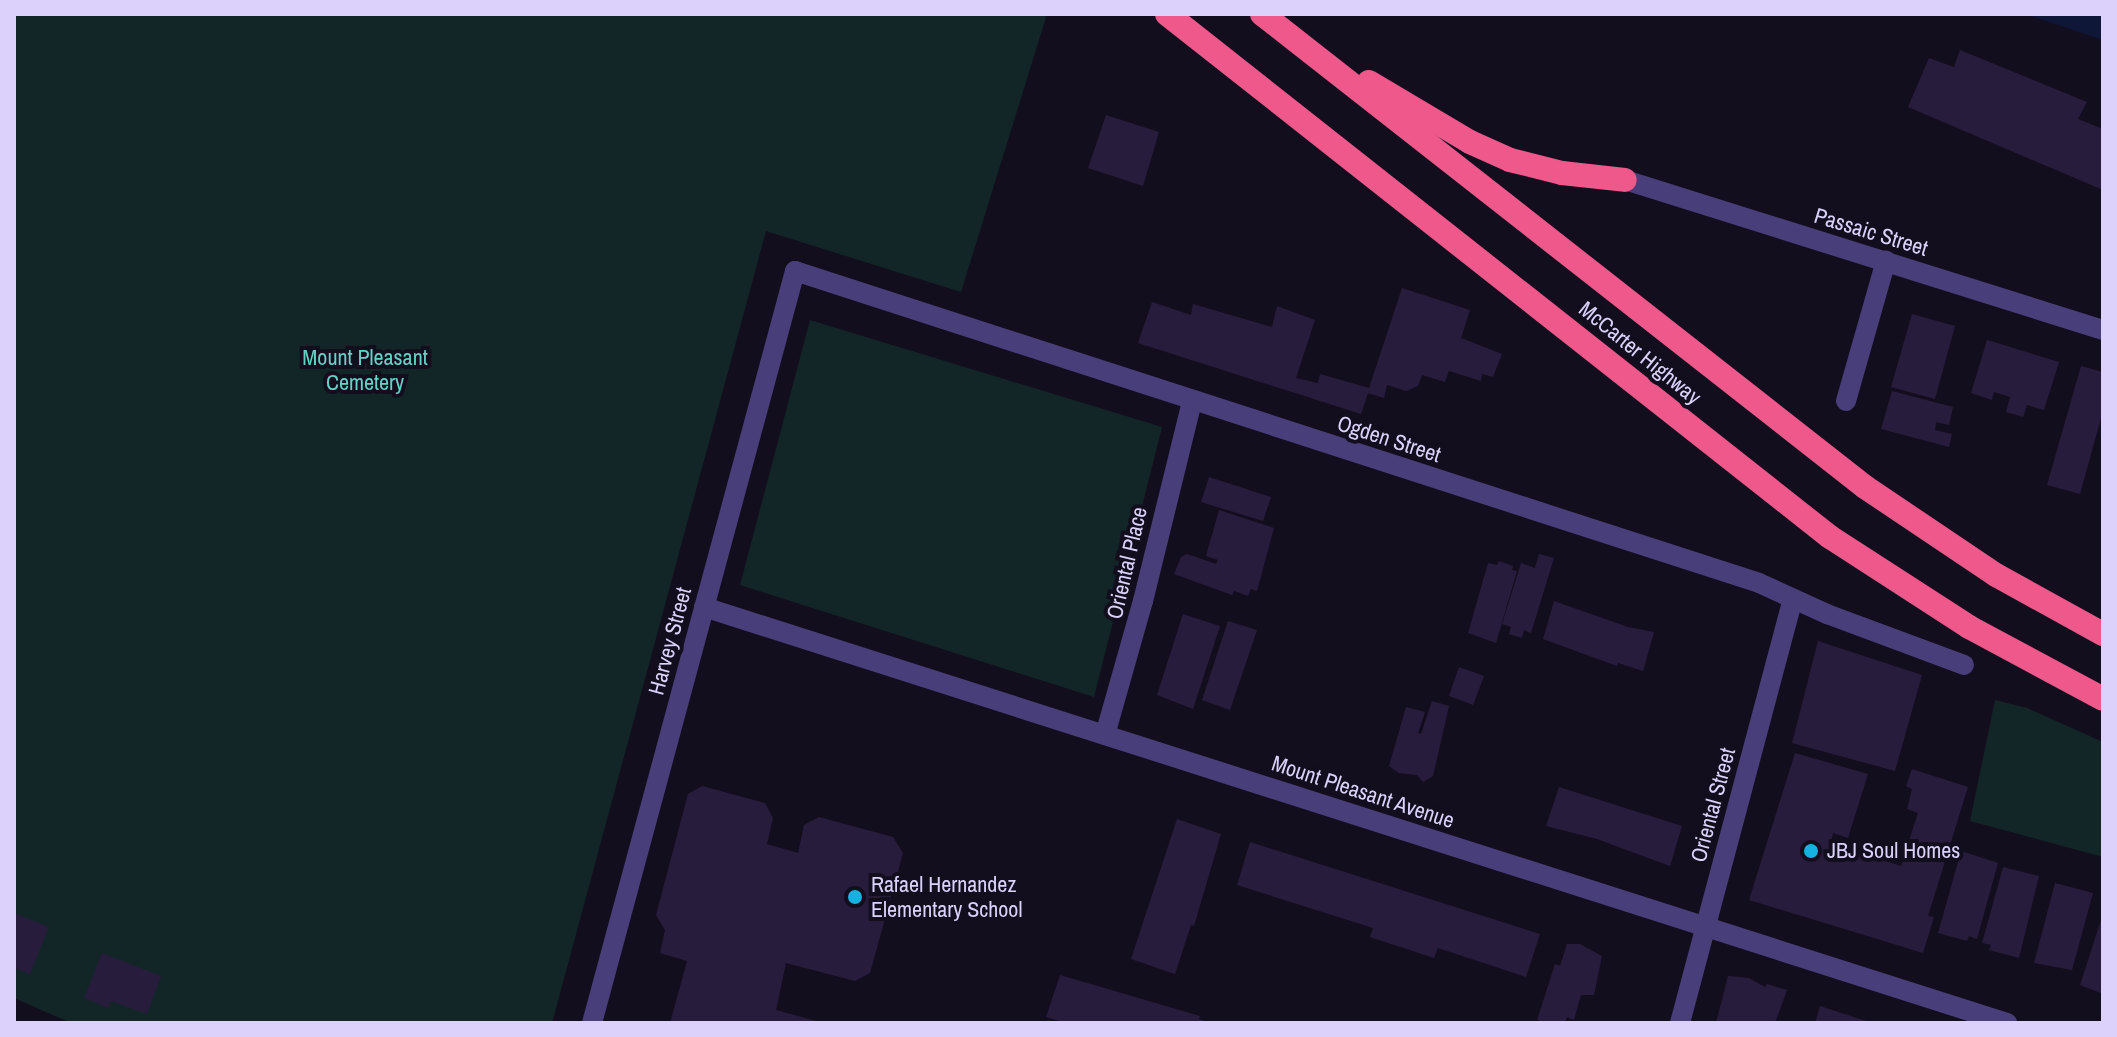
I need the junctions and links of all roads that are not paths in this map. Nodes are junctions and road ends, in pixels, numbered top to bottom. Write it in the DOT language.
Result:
graph roads {
  1 [pos="1167,14"];
  2 [pos="1262,14"];
  3 [pos="1285,32"];
  4 [pos="1625,180"];
  5 [pos="1886,261"];
  6 [pos="795,271"];
  7 [pos="2103,330"];
  8 [pos="1192,401"];
  9 [pos="1846,401"];
  10 [pos="1793,599"];
  11 [pos="704,607"];
  12 [pos="2103,634"];
  13 [pos="1964,665"];
  14 [pos="2103,699"];
  15 [pos="1105,735"];
  16 [pos="1706,927"];
  17 [pos="592,1023"];
  18 [pos="1680,1023"];
  19 [pos="2007,1023"];
  1 -- 14 [label="highway, McCarter Highway"];
  2 -- 3 [label="highway, McCarter Highway"];
  3 -- 4 [label="highway"];
  3 -- 12 [label="highway, McCarter Highway"];
  4 -- 5 [label="street, Passaic Street"];
  5 -- 7 [label="street, Passaic Street"];
  5 -- 9 [label="street"];
  6 -- 8 [label="street, Ogden Street"];
  6 -- 11 [label="street, Harvey Street"];
  8 -- 10 [label="street, Ogden Street"];
  8 -- 15 [label="street, Oriental Place"];
  10 -- 13 [label="street, Ogden Street"];
  10 -- 16 [label="street, Oriental Street"];
  11 -- 15 [label="street, Mount Pleasant Avenue"];
  11 -- 17 [label="street, Harvey Street"];
  15 -- 16 [label="street, Mount Pleasant Avenue"];
  16 -- 18 [label="street, Oriental Street"];
  16 -- 19 [label="street, Mount Pleasant Avenue"];
}
